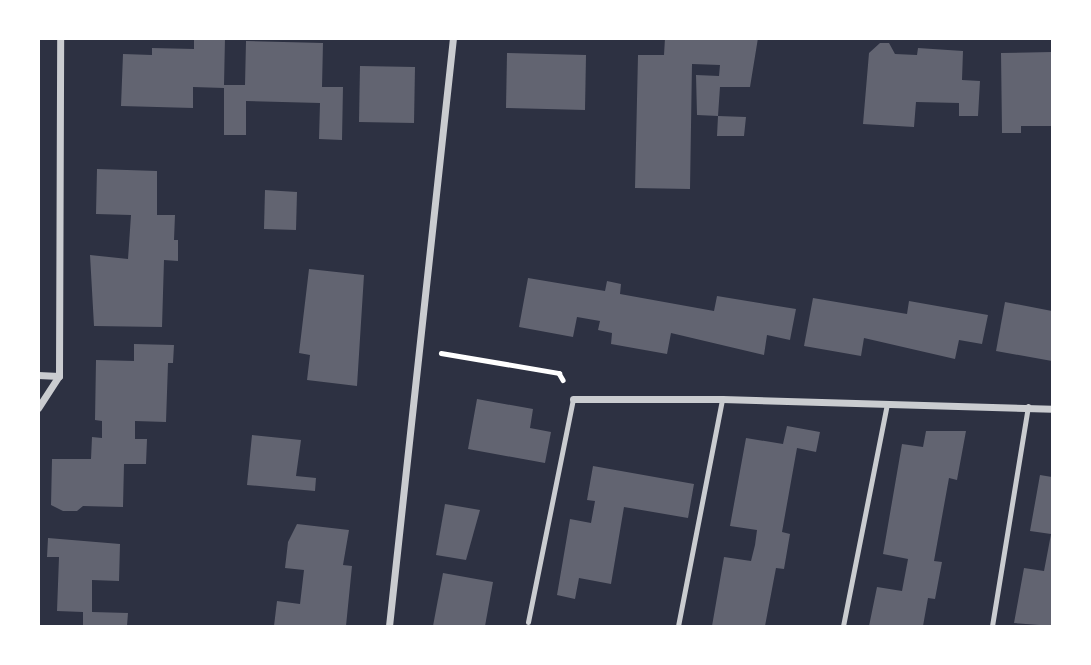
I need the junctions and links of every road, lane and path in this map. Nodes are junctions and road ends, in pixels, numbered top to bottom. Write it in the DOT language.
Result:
graph roads {
  1 [pos="60,38"];
  2 [pos="453,38"];
  3 [pos="418,349"];
  4 [pos="38,375"];
  5 [pos="59,376"];
  6 [pos="573,399"];
  7 [pos="722,399"];
  8 [pos="887,404"];
  9 [pos="1028,406"];
  10 [pos="38,408"];
  11 [pos="1052,409"];
  12 [pos="528,622"];
  13 [pos="389,626"];
  14 [pos="678,626"];
  15 [pos="843,626"];
  16 [pos="992,626"];
  1 -- 5 [label="street"];
  2 -- 3 [label="street"];
  3 -- 6 [label="path"];
  3 -- 13 [label="street"];
  4 -- 5 [label="street"];
  5 -- 10 [label="street"];
  6 -- 7 [label="street"];
  6 -- 12 [label="lane"];
  7 -- 8 [label="street"];
  7 -- 14 [label="lane"];
  8 -- 9 [label="street"];
  8 -- 15 [label="lane"];
  9 -- 11 [label="street"];
  9 -- 16 [label="lane"];
}
